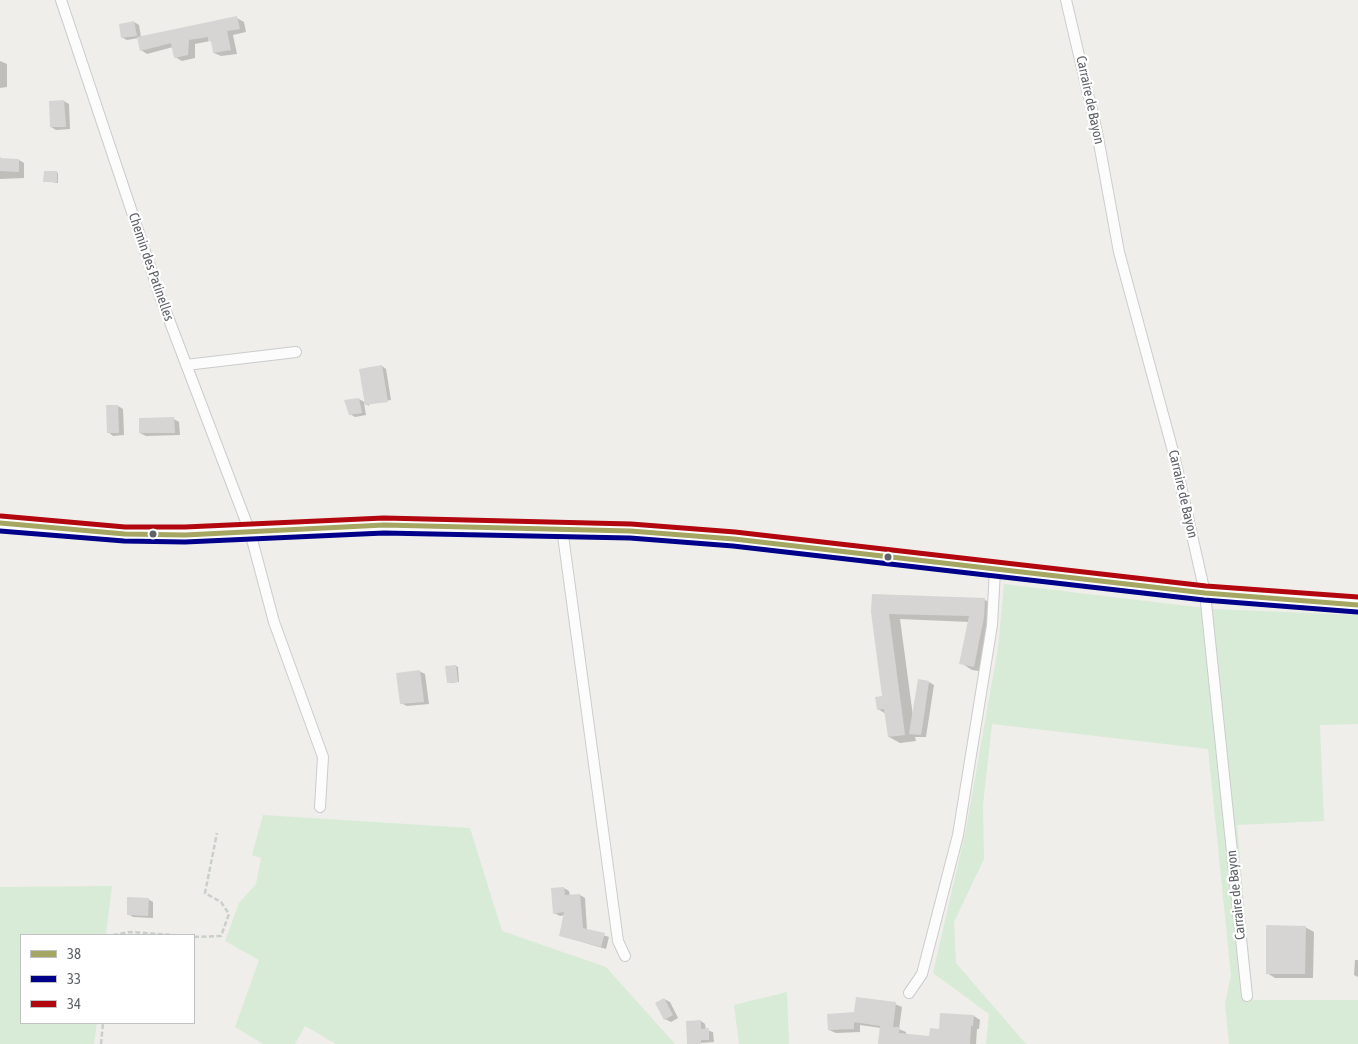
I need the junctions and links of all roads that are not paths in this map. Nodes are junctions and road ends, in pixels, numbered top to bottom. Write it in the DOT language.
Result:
graph roads {
  1 [pos="61,0"];
  2 [pos="1066,0"];
  3 [pos="296,352"];
  4 [pos="186,365"];
  5 [pos="0,524"];
  6 [pos="562,528"];
  7 [pos="250,532"];
  8 [pos="996,570"];
  9 [pos="1205,593"];
  10 [pos="1358,605"];
  11 [pos="320,807"];
  12 [pos="625,956"];
  13 [pos="909,993"];
  14 [pos="1247,996"];
  1 -- 4 [label="street, Chemin des Patinelles"];
  2 -- 9 [label="street, Carraire de Bayon"];
  3 -- 4 [label="street"];
  4 -- 7 [label="street, Chemin des Patinelles"];
  5 -- 7 [label="main road"];
  6 -- 7 [label="main road"];
  6 -- 8 [label="main road"];
  6 -- 12 [label="street"];
  7 -- 11 [label="street, Chemin des Patinelles"];
  8 -- 9 [label="main road"];
  8 -- 13 [label="street"];
  9 -- 10 [label="main road"];
  9 -- 14 [label="street, Carraire de Bayon"];
}
